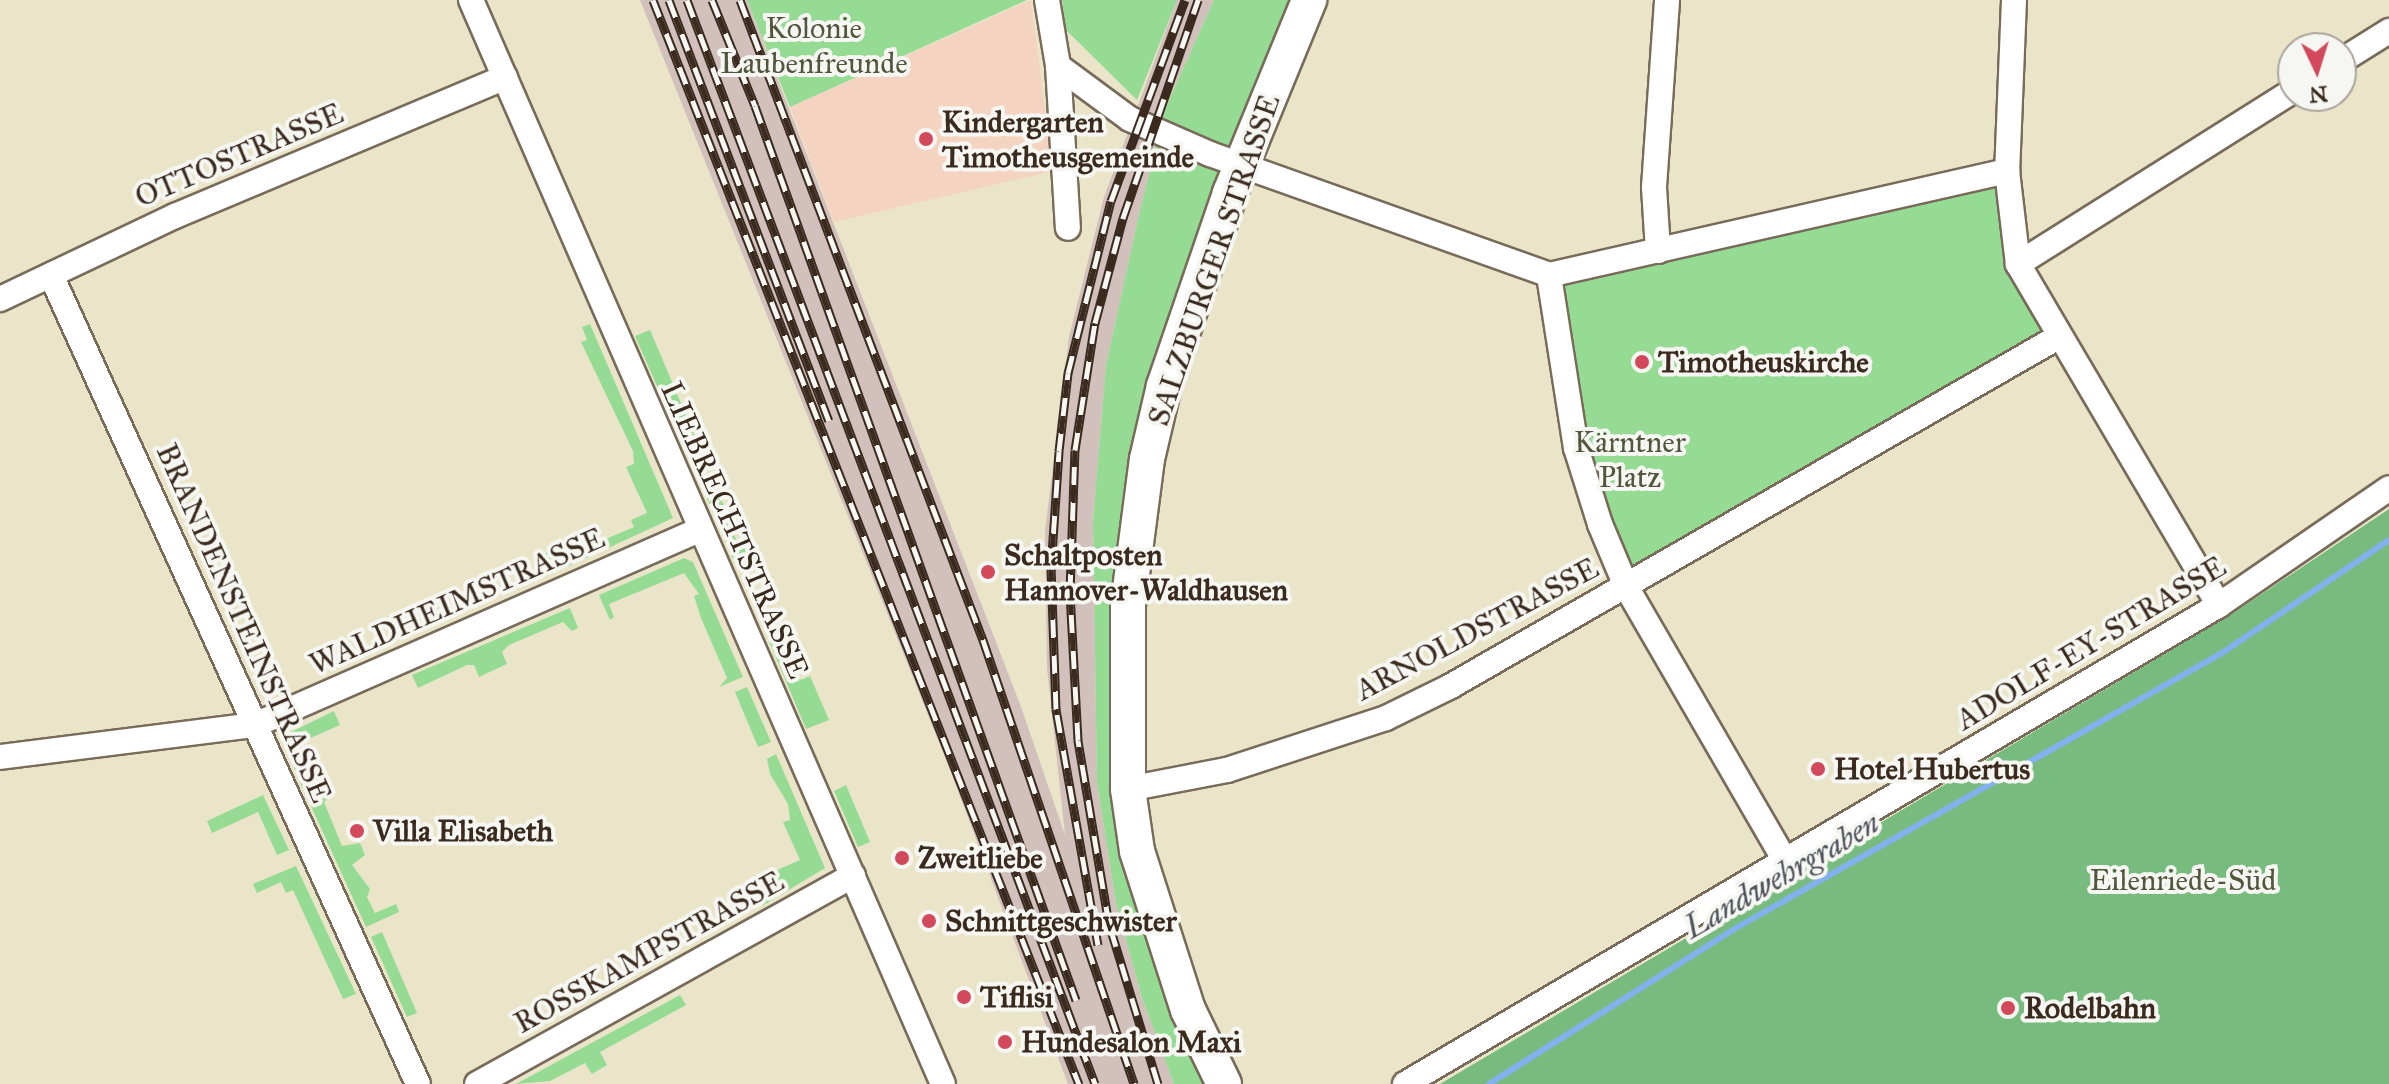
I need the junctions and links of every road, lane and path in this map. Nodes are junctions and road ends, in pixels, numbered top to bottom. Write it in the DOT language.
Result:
graph roads {
  1 [pos="471,0"];
  2 [pos="1047,0"];
  3 [pos="1309,0"];
  4 [pos="1667,0"];
  5 [pos="2014,0"];
  6 [pos="2389,31"];
  7 [pos="2357,51"];
  8 [pos="1058,66"];
  9 [pos="505,77"];
  10 [pos="2277,101"];
  11 [pos="1241,166"];
  12 [pos="2007,171"];
  13 [pos="1068,228"];
  14 [pos="1658,251"];
  15 [pos="2018,264"];
  16 [pos="51,275"];
  17 [pos="1549,275"];
  18 [pos="0,299"];
  19 [pos="2060,336"];
  20 [pos="2389,488"];
  21 [pos="700,530"];
  22 [pos="1626,586"];
  23 [pos="2219,605"];
  24 [pos="255,725"];
  25 [pos="0,757"];
  26 [pos="1128,789"];
  27 [pos="1787,864"];
  28 [pos="853,876"];
  29 [pos="418,1084"];
  30 [pos="477,1084"];
  31 [pos="943,1084"];
  32 [pos="1224,1084"];
  33 [pos="1405,1084"];
  1 -- 9 [label="street, LIEBRECHTSTRASSE"];
  2 -- 8 [label="street"];
  3 -- 11 [label="street, SALZBURGER STRASSE"];
  4 -- 14 [label="street"];
  5 -- 12 [label="street"];
  6 -- 7 [label="street"];
  8 -- 11 [label="street"];
  8 -- 13 [label="street"];
  9 -- 16 [label="street, OTTOSTRASSE"];
  9 -- 21 [label="street, LIEBRECHTSTRASSE"];
  10 -- 15 [label="street"];
  11 -- 17 [label="street"];
  11 -- 26 [label="street, SALZBURGER STRASSE"];
  12 -- 14 [label="street"];
  12 -- 15 [label="street"];
  14 -- 17 [label="street"];
  15 -- 19 [label="street"];
  16 -- 18 [label="street, OTTOSTRASSE"];
  16 -- 24 [label="street, BRANDENSTEINSTRASSE"];
  17 -- 22 [label="street"];
  19 -- 22 [label="street"];
  19 -- 23 [label="street"];
  20 -- 23 [label="street, ADOLF-EY-STRASSE"];
  21 -- 24 [label="street, WALDHEIMSTRASSE"];
  21 -- 28 [label="street, LIEBRECHTSTRASSE"];
  22 -- 26 [label="street, ARNOLDSTRASSE"];
  22 -- 27 [label="street"];
  23 -- 27 [label="street, ADOLF-EY-STRASSE"];
  24 -- 25 [label="street, WALDHEIMSTRASSE"];
  24 -- 29 [label="street, BRANDENSTEINSTRASSE"];
  26 -- 32 [label="street, SALZBURGER STRASSE"];
  27 -- 33 [label="street, ADOLF-EY-STRASSE"];
  28 -- 30 [label="street, ROSSKAMPSTRASSE"];
  28 -- 31 [label="street, LIEBRECHTSTRASSE"];
}
